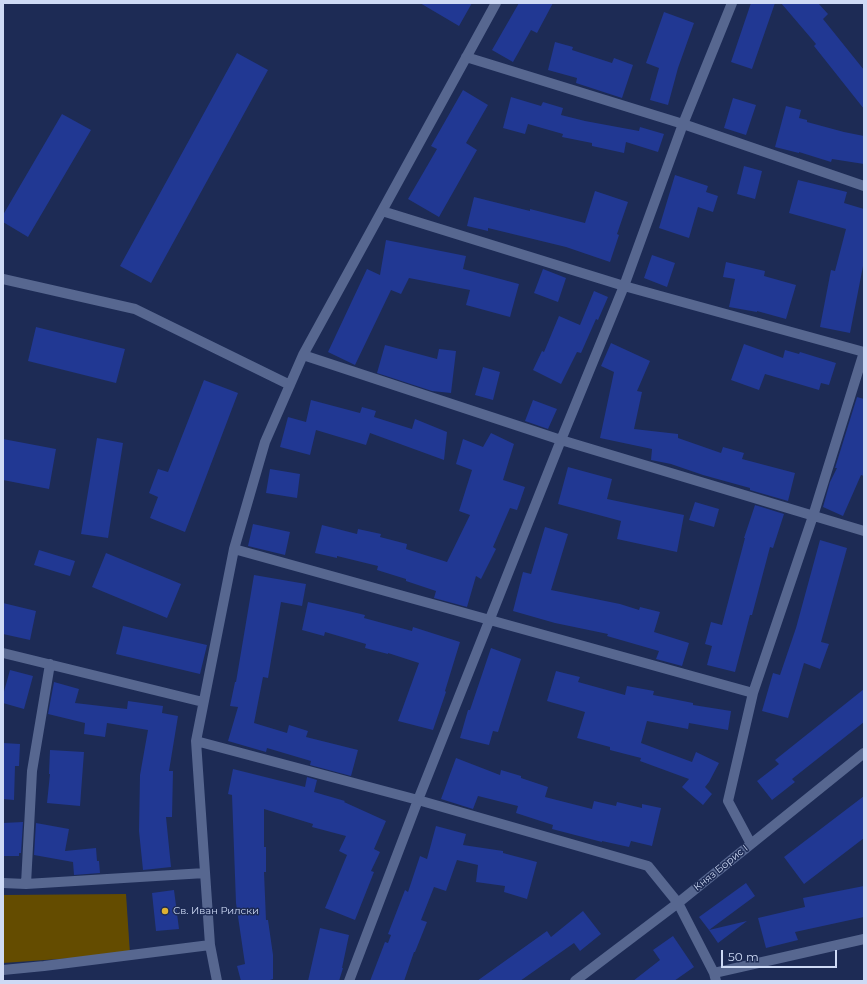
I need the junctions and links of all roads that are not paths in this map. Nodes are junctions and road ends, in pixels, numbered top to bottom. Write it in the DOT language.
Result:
graph roads {
  1 [pos="496,3"];
  2 [pos="732,3"];
  3 [pos="466,57"];
  4 [pos="683,124"];
  5 [pos="864,186"];
  6 [pos="382,211"];
  7 [pos="3,279"];
  8 [pos="624,286"];
  9 [pos="864,352"];
  10 [pos="303,355"];
  11 [pos="290,385"];
  12 [pos="561,440"];
  13 [pos="812,516"];
  14 [pos="864,530"];
  15 [pos="234,549"];
  16 [pos="490,621"];
  17 [pos="3,653"];
  18 [pos="50,664"];
  19 [pos="753,693"];
  20 [pos="203,702"];
  21 [pos="196,742"];
  22 [pos="864,753"];
  23 [pos="418,800"];
  24 [pos="751,844"];
  25 [pos="205,873"];
  26 [pos="3,883"];
  27 [pos="26,884"];
  28 [pos="678,903"];
  29 [pos="864,939"];
  30 [pos="210,945"];
  31 [pos="3,970"];
  32 [pos="715,977"];
  33 [pos="217,981"];
  34 [pos="349,981"];
  35 [pos="575,981"];
  1 -- 3 [label="street"];
  2 -- 4 [label="street"];
  3 -- 4 [label="street"];
  3 -- 6 [label="street"];
  4 -- 5 [label="street"];
  4 -- 8 [label="street"];
  6 -- 8 [label="street"];
  6 -- 10 [label="street"];
  7 -- 11 [label="street"];
  8 -- 9 [label="street"];
  8 -- 12 [label="street"];
  9 -- 13 [label="street"];
  10 -- 11 [label="street"];
  10 -- 12 [label="street"];
  11 -- 15 [label="street"];
  12 -- 13 [label="street"];
  12 -- 16 [label="street"];
  13 -- 14 [label="street"];
  13 -- 19 [label="street"];
  15 -- 16 [label="street"];
  15 -- 20 [label="street"];
  16 -- 19 [label="street"];
  16 -- 23 [label="street"];
  17 -- 18 [label="street"];
  18 -- 20 [label="street"];
  18 -- 27 [label="street"];
  19 -- 24 [label="street"];
  20 -- 21 [label="street"];
  21 -- 23 [label="street"];
  21 -- 25 [label="street"];
  22 -- 24 [label="street, Княз Борис I"];
  23 -- 28 [label="street"];
  23 -- 34 [label="street"];
  24 -- 28 [label="street, Княз Борис I"];
  25 -- 27 [label="street"];
  25 -- 30 [label="street"];
  26 -- 27 [label="street"];
  28 -- 32 [label="street"];
  28 -- 35 [label="street, Княз Борис I"];
  29 -- 32 [label="street"];
  30 -- 31 [label="street"];
  30 -- 33 [label="street"];
}
